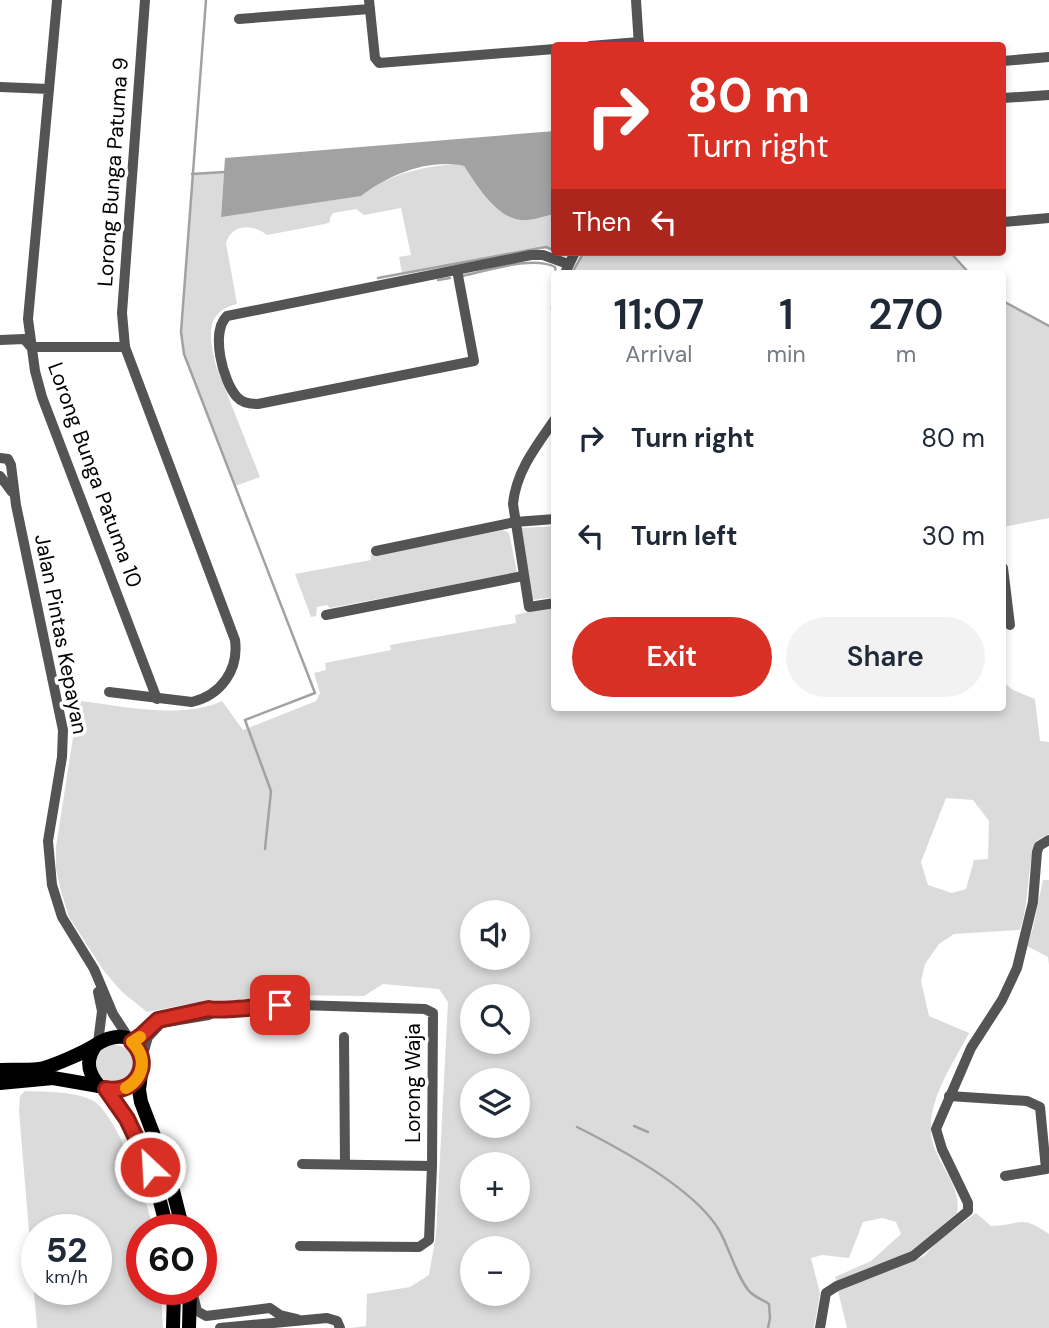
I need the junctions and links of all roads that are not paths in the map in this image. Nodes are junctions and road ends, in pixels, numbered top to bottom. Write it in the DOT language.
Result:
graph roads {
  1 [pos="145,0"];
  2 [pos="636,0"];
  3 [pos="57,1"];
  4 [pos="370,5"];
  5 [pos="239,19"];
  6 [pos="639,42"];
  7 [pos="551,48"];
  8 [pos="1049,57"];
  9 [pos="1006,61"];
  10 [pos="0,87"];
  11 [pos="49,89"];
  12 [pos="1049,95"];
  13 [pos="1006,98"];
  14 [pos="1049,218"];
  15 [pos="1006,222"];
  16 [pos="566,269"];
  17 [pos="457,270"];
  18 [pos="0,340"];
  19 [pos="31,347"];
  20 [pos="125,347"];
  21 [pos="551,425"];
  22 [pos="0,445"];
  23 [pos="7,462"];
  24 [pos="0,475"];
  25 [pos="16,505"];
  26 [pos="551,519"];
  27 [pos="515,522"];
  28 [pos="376,551"];
  29 [pos="523,576"];
  30 [pos="1006,592"];
  31 [pos="551,604"];
  32 [pos="327,615"];
  33 [pos="1010,625"];
  34 [pos="108,692"];
  35 [pos="157,699"];
  36 [pos="1049,840"];
  37 [pos="94,969"];
  38 [pos="216,1011"];
  39 [pos="344,1037"];
  40 [pos="131,1041"];
  41 [pos="96,1044"];
  42 [pos="142,1064"];
  43 [pos="0,1070"];
  44 [pos="0,1083"];
  45 [pos="102,1088"];
  46 [pos="949,1096"];
  47 [pos="302,1164"];
  48 [pos="345,1164"];
  49 [pos="432,1166"];
  50 [pos="1048,1170"];
  51 [pos="1005,1176"];
  52 [pos="163,1214"];
  53 [pos="179,1214"];
  54 [pos="300,1246"];
  55 [pos="174,1305"];
  56 [pos="190,1305"];
  57 [pos="196,1305"];
  58 [pos="257,1308"];
  59 [pos="210,1315"];
  60 [pos="298,1319"];
  61 [pos="259,1324"];
  62 [pos="173,1328"];
  63 [pos="189,1328"];
  64 [pos="212,1328"];
  65 [pos="220,1328"];
  66 [pos="340,1328"];
  67 [pos="820,1328"];
  1 -- 20 [label="street, Lorong Bunga Patuma 9"];
  2 -- 6 [label="street"];
  3 -- 11 [label="street, Lorong Bunga Patuma 10"];
  4 -- 5 [label="street"];
  4 -- 7 [label="street"];
  8 -- 9 [label="street"];
  10 -- 11 [label="street"];
  11 -- 19 [label="street, Lorong Bunga Patuma 10"];
  12 -- 13 [label="street"];
  14 -- 15 [label="street"];
  16 -- 17 [label="street"];
  17 -- 17 [label="street"];
  18 -- 19 [label="street"];
  19 -- 20 [label="street"];
  19 -- 35 [label="street, Lorong Bunga Patuma 10"];
  20 -- 35 [label="street, Lorong Bunga Patuma 9"];
  21 -- 27 [label="street"];
  22 -- 23 [label="street"];
  23 -- 24 [label="street"];
  23 -- 25 [label="street, Jalan Pintas Kepayan"];
  24 -- 25 [label="street, Jalan Pintas Kepayan"];
  25 -- 37 [label="street, Jalan Pintas Kepayan"];
  26 -- 27 [label="street"];
  27 -- 28 [label="street"];
  27 -- 29 [label="street"];
  29 -- 31 [label="street"];
  29 -- 32 [label="street"];
  30 -- 33 [label="street"];
  34 -- 35 [label="street, Lorong Bunga Patuma 9"];
  36 -- 46 [label="street"];
  37 -- 40 [label="street, Jalan Pintas Kepayan"];
  37 -- 41 [label="street, Jalan Pintas Kepayan"];
  38 -- 40 [label="street, Lorong Waja"];
  38 -- 42 [label="street, Lorong Waja"];
  38 -- 49 [label="street, Lorong Waja"];
  39 -- 48 [label="street"];
  40 -- 41 [label="main road"];
  40 -- 42 [label="main road"];
  41 -- 43 [label="main road"];
  41 -- 45 [label="main road"];
  42 -- 45 [label="main road"];
  42 -- 53 [label="main road"];
  44 -- 45 [label="main road"];
  45 -- 52 [label="main road"];
  46 -- 50 [label="street"];
  46 -- 67 [label="street"];
  47 -- 48 [label="street"];
  48 -- 49 [label="street"];
  49 -- 54 [label="street, Lorong Waja"];
  50 -- 51 [label="street"];
  55 -- 62 [label="main road"];
  56 -- 63 [label="main road"];
  57 -- 59 [label="street"];
  58 -- 59 [label="street"];
  58 -- 60 [label="street"];
  58 -- 61 [label="street"];
  59 -- 64 [label="street"];
  60 -- 61 [label="street"];
  60 -- 66 [label="street"];
  61 -- 65 [label="street"];
}
